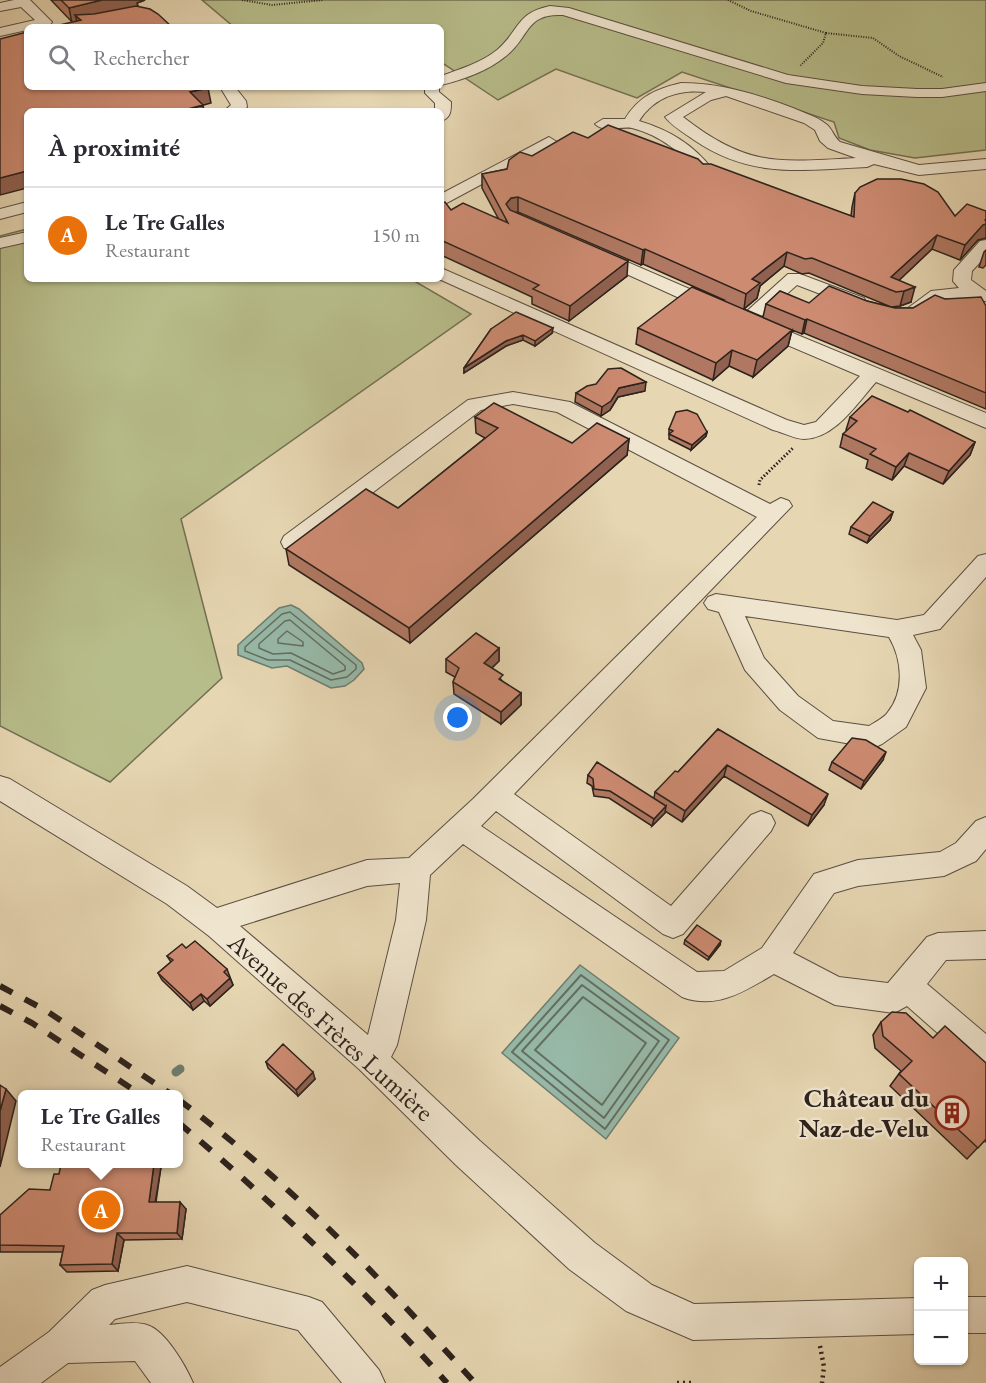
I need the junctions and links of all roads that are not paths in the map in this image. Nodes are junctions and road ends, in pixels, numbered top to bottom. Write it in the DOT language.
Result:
graph roads {
  1 [pos="0,7"];
  2 [pos="45,22"];
  3 [pos="36,24"];
  4 [pos="56,24"];
  5 [pos="24,27"];
  6 [pos="0,32"];
  7 [pos="444,80"];
  8 [pos="979,88"];
  9 [pos="229,90"];
  10 [pos="432,90"];
  11 [pos="728,92"];
  12 [pos="237,108"];
  13 [pos="443,108"];
  14 [pos="630,123"];
  15 [pos="603,124"];
  16 [pos="549,142"];
  17 [pos="834,145"];
  18 [pos="885,162"];
  19 [pos="986,164"];
  20 [pos="771,165"];
  21 [pos="707,173"];
  22 [pos="444,199"];
  23 [pos="24,208"];
  24 [pos="0,214"];
  25 [pos="24,238"];
  26 [pos="0,243"];
  27 [pos="986,245"];
  28 [pos="582,248"];
  29 [pos="444,274"];
  30 [pos="980,295"];
  31 [pos="746,321"];
  32 [pos="873,374"];
  33 [pos="986,421"];
  34 [pos="292,542"];
  35 [pos="986,562"];
  36 [pos="689,598"];
  37 [pos="728,605"];
  38 [pos="897,629"];
  39 [pos="0,787"];
  40 [pos="495,795"];
  41 [pos="761,823"];
  42 [pos="462,828"];
  43 [pos="986,829"];
  44 [pos="416,870"];
  45 [pos="219,927"];
  46 [pos="986,945"];
  47 [pos="773,958"];
  48 [pos="907,986"];
  49 [pos="986,1055"];
  50 [pos="370,1058"];
  51 [pos="968,1315"];
  52 [pos="986,1315"];
  53 [pos="914,1316"];
  54 [pos="62,1345"];
  55 [pos="9,1383"];
  56 [pos="174,1383"];
  57 [pos="366,1383"];
  1 -- 2 [label="street"];
  2 -- 3 [label="street"];
  2 -- 4 [label="street"];
  5 -- 6 [label="street"];
  7 -- 8 [label="street"];
  9 -- 12 [label="street"];
  10 -- 13 [label="street"];
  11 -- 14 [label="street"];
  11 -- 17 [label="street"];
  11 -- 20 [label="street"];
  14 -- 15 [label="street"];
  14 -- 21 [label="street"];
  16 -- 22 [label="street"];
  17 -- 18 [label="street"];
  17 -- 20 [label="street"];
  18 -- 19 [label="street"];
  18 -- 20 [label="street"];
  23 -- 24 [label="street"];
  25 -- 26 [label="street"];
  27 -- 30 [label="street"];
  28 -- 31 [label="street"];
  29 -- 32 [label="street"];
  30 -- 31 [label="street"];
  31 -- 32 [label="street"];
  32 -- 33 [label="street"];
  34 -- 36 [label="street"];
  35 -- 38 [label="street"];
  36 -- 37 [label="street"];
  36 -- 40 [label="street"];
  37 -- 38 [label="street"];
  37 -- 38 [label="street"];
  39 -- 45 [label="street, Avenue des Frères Lumière"];
  40 -- 41 [label="street"];
  40 -- 42 [label="street"];
  42 -- 44 [label="street"];
  42 -- 47 [label="street"];
  43 -- 47 [label="street"];
  44 -- 45 [label="street"];
  44 -- 50 [label="street"];
  45 -- 50 [label="street, Avenue des Frères Lumière"];
  46 -- 48 [label="street"];
  47 -- 48 [label="street"];
  48 -- 49 [label="street"];
  50 -- 53 [label="street, Avenue des Frères Lumière"];
  51 -- 52 [label="street"];
  54 -- 55 [label="street"];
  54 -- 56 [label="street"];
  54 -- 57 [label="street"];
}
